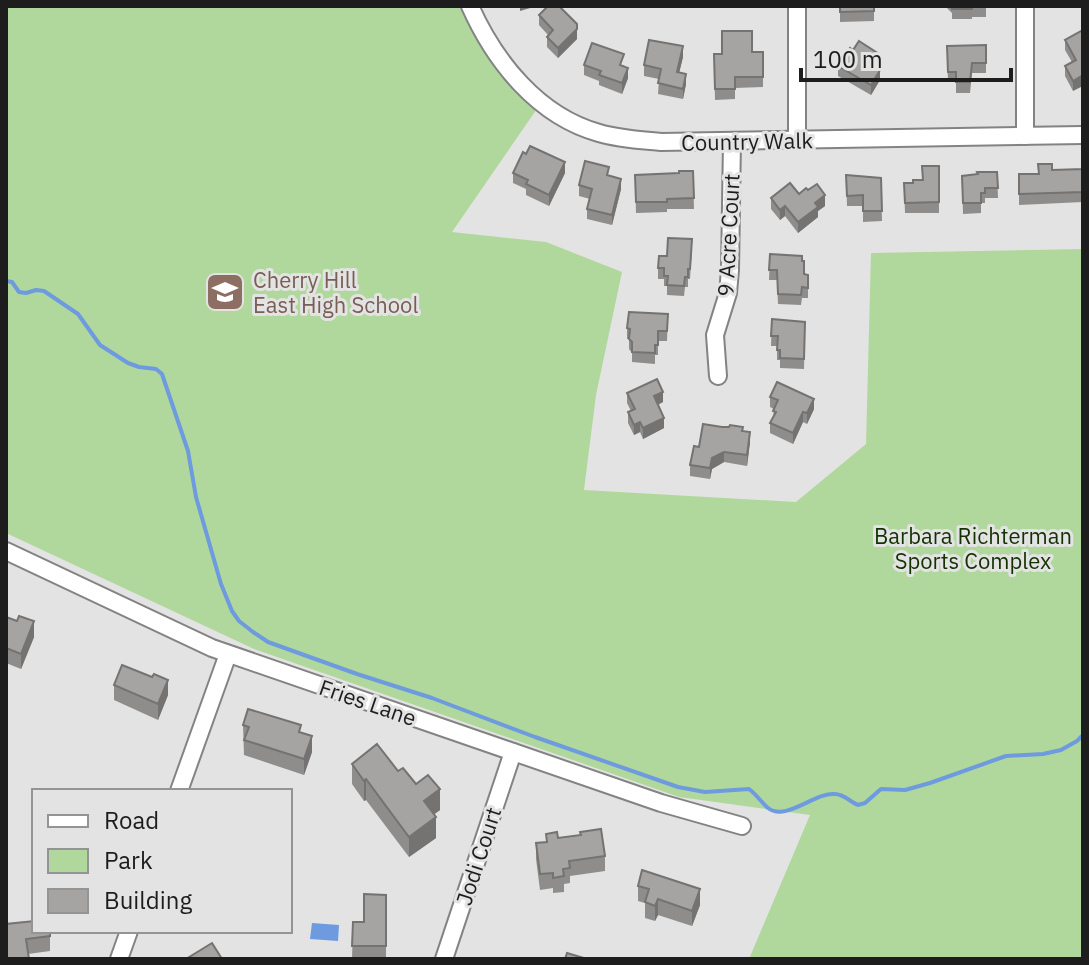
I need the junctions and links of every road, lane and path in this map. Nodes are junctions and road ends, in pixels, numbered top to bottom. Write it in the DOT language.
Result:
graph roads {
  1 [pos="470,6"];
  2 [pos="797,6"];
  3 [pos="1025,6"];
  4 [pos="1083,135"];
  5 [pos="1025,136"];
  6 [pos="797,140"];
  7 [pos="732,141"];
  8 [pos="718,376"];
  9 [pos="6,551"];
  10 [pos="228,654"];
  11 [pos="513,752"];
  12 [pos="180,789"];
  13 [pos="742,826"];
  14 [pos="128,933"];
  15 [pos="119,959"];
  16 [pos="444,959"];
  1 -- 7 [label="street, Country Walk"];
  2 -- 6 [label="street"];
  3 -- 5 [label="street"];
  4 -- 5 [label="street, Country Walk"];
  5 -- 6 [label="street, Country Walk"];
  6 -- 7 [label="street, Country Walk"];
  7 -- 8 [label="street, 9 Acre Court"];
  9 -- 10 [label="street, Fries Lane"];
  10 -- 11 [label="street, Fries Lane"];
  10 -- 12 [label="street"];
  11 -- 13 [label="street, Fries Lane"];
  11 -- 16 [label="street, Jodi Court"];
  14 -- 15 [label="street"];
}
